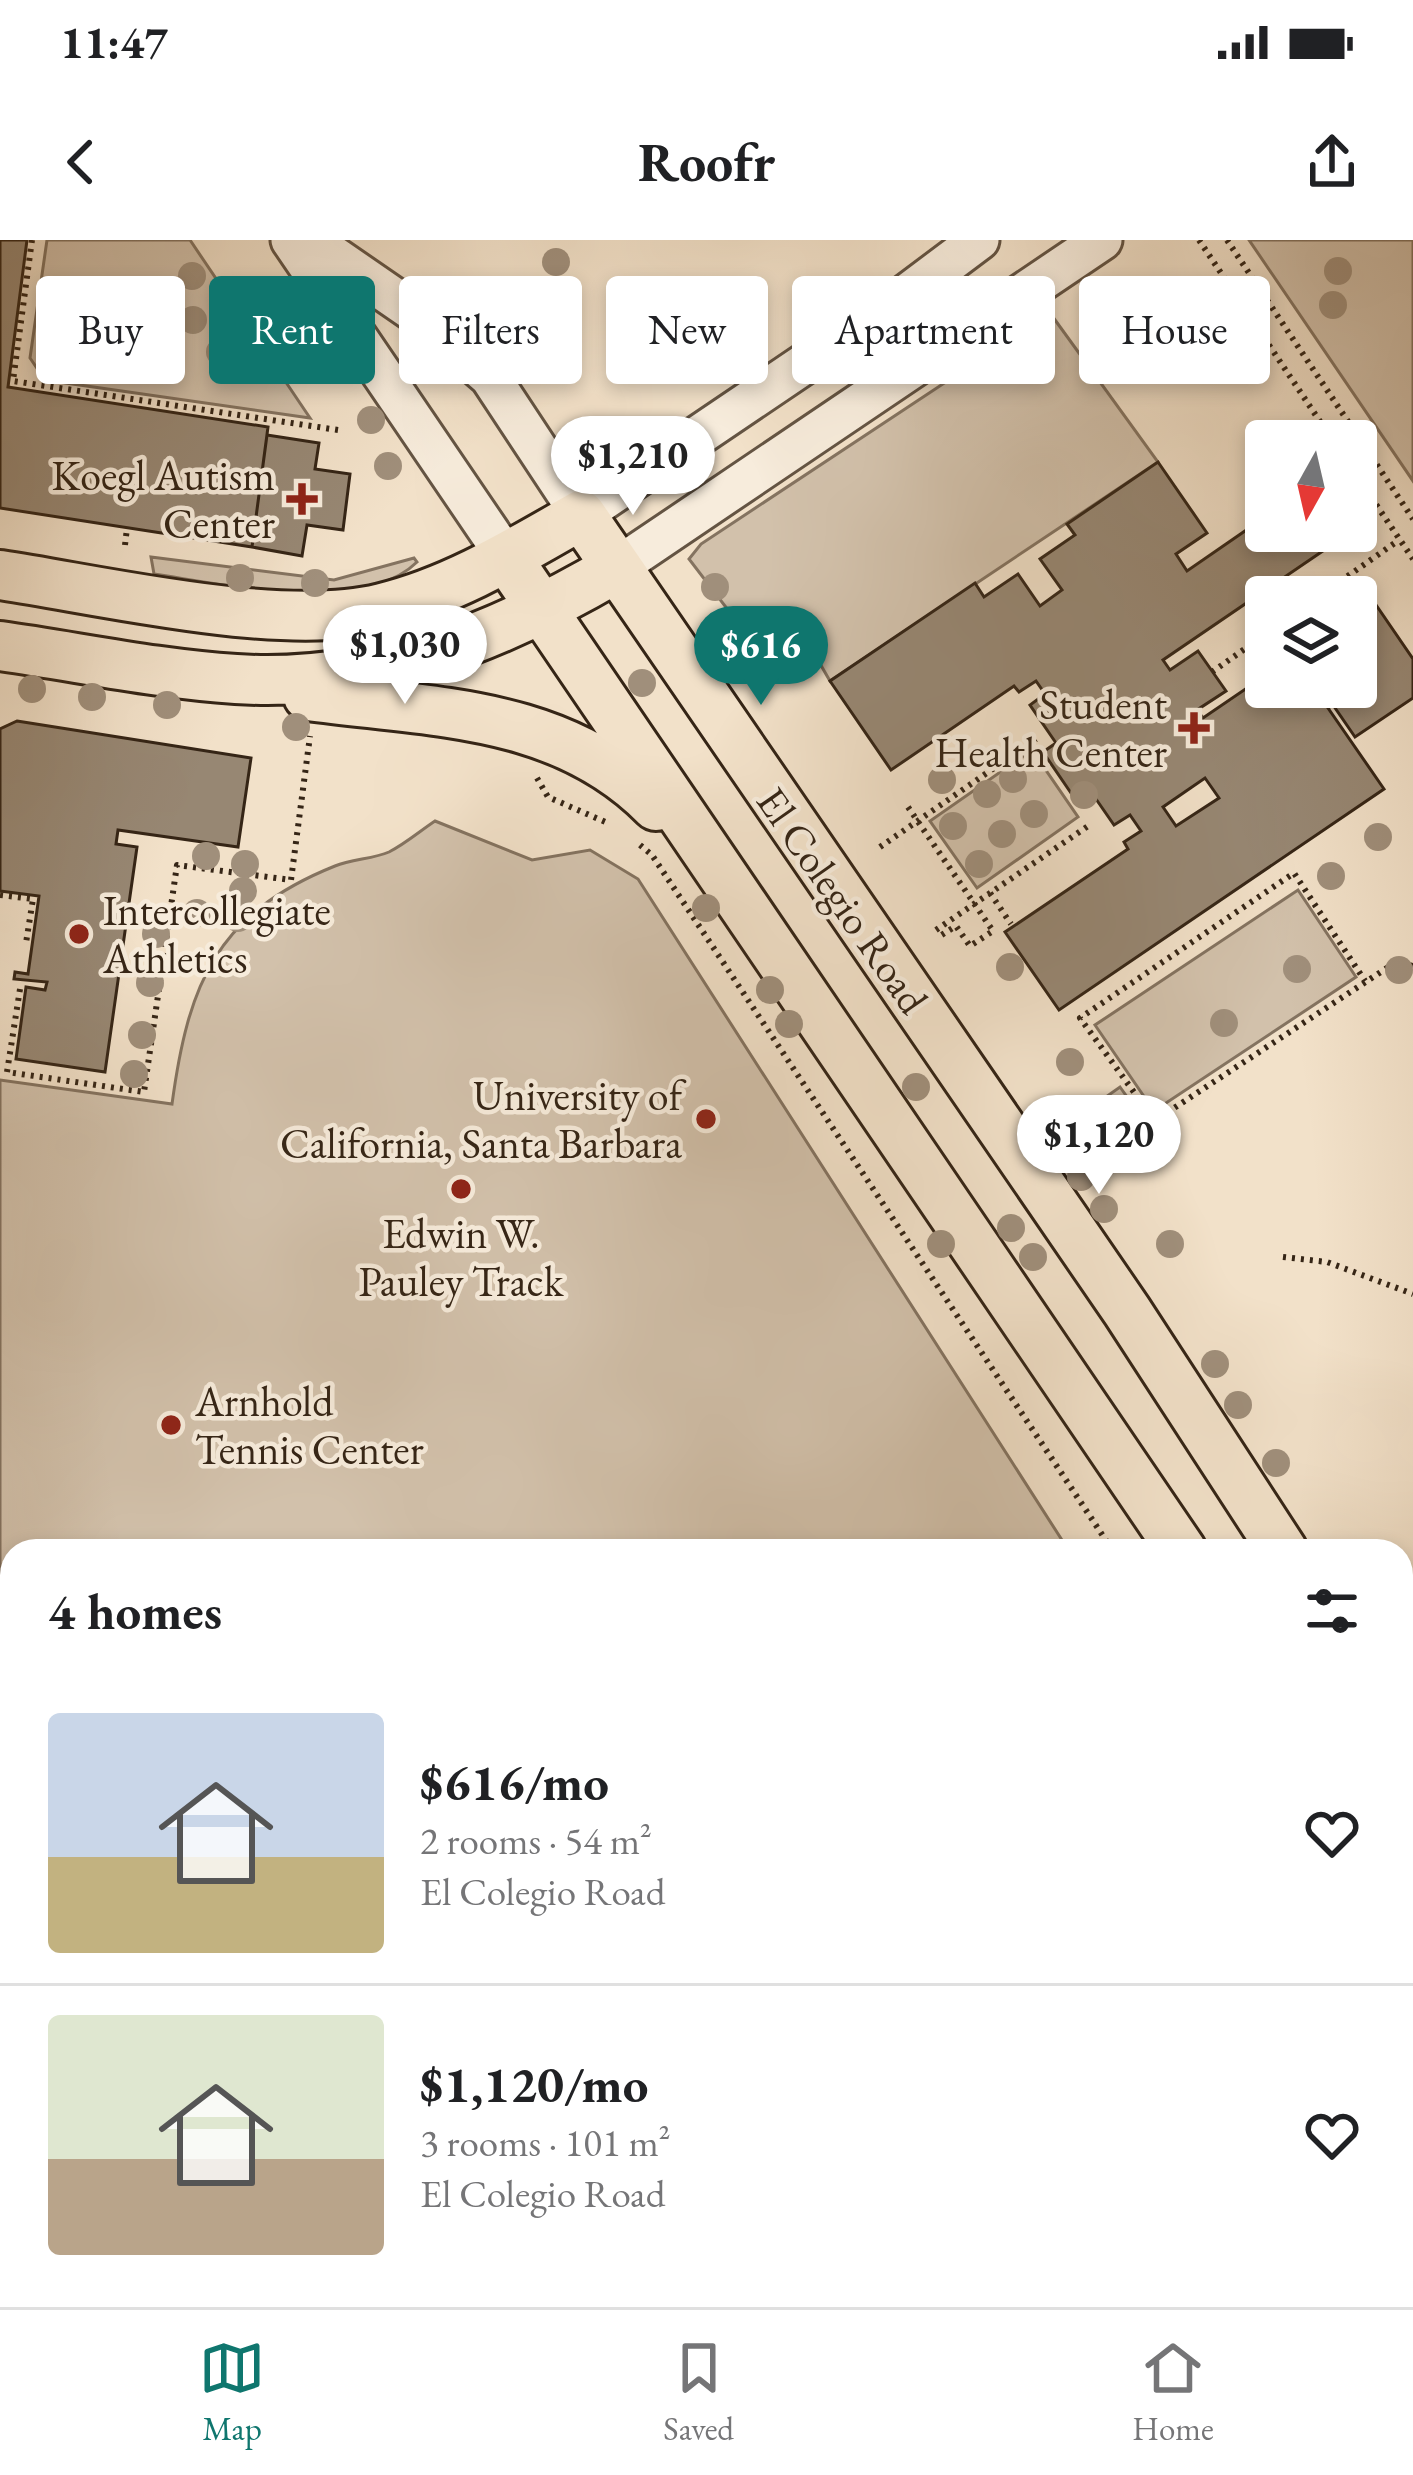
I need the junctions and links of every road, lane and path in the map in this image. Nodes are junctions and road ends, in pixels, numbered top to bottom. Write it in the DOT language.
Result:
graph roads {
  1 [pos="32,240"];
  2 [pos="291,240"];
  3 [pos="310,240"];
  4 [pos="979,240"];
  5 [pos="1102,240"];
  6 [pos="1199,240"];
  7 [pos="1227,240"];
  8 [pos="1320,420"];
  9 [pos="338,430"];
  10 [pos="1377,506"];
  11 [pos="581,515"];
  12 [pos="1413,519"];
  13 [pos="127,528"];
  14 [pos="1400,540"];
  15 [pos="125,545"];
  16 [pos="507,558"];
  17 [pos="1413,559"];
  18 [pos="616,568"];
  19 [pos="0,575"];
  20 [pos="1348,576"];
  21 [pos="544,610"];
  22 [pos="0,646"];
  23 [pos="1245,649"];
  24 [pos="1212,672"];
  25 [pos="238,679"];
  26 [pos="310,734"];
  27 [pos="1036,739"];
  28 [pos="528,764"];
  29 [pos="908,806"];
  30 [pos="918,821"];
  31 [pos="1091,824"];
  32 [pos="616,827"];
  33 [pos="634,841"];
  34 [pos="880,847"];
  35 [pos="716,863"];
  36 [pos="990,893"];
  37 [pos="0,895"];
  38 [pos="974,904"];
  39 [pos="1011,924"];
  40 [pos="26,943"];
  41 [pos="1413,966"];
  42 [pos="1365,981"];
  43 [pos="20,989"];
  44 [pos="5,1058"];
  45 [pos="1155,1121"];
  46 [pos="1092,1162"];
  47 [pos="1283,1257"];
  48 [pos="1413,1294"];
  49 [pos="1105,1539"];
  50 [pos="1174,1539"];
  51 [pos="1275,1539"];
  1 -- 9 [label="path"];
  2 -- 16 [label="street, El Colegio Road"];
  3 -- 11 [label="street, El Colegio Road"];
  4 -- 11 [label="street"];
  5 -- 18 [label="street"];
  6 -- 8 [label="path"];
  7 -- 12 [label="path"];
  10 -- 14 [label="path"];
  11 -- 16 [label="main road"];
  11 -- 18 [label="main road, El Colegio Road"];
  13 -- 15 [label="path"];
  14 -- 17 [label="path"];
  14 -- 20 [label="path"];
  16 -- 19 [label="main road"];
  16 -- 21 [label="main road, El Colegio Road"];
  18 -- 21 [label="main road"];
  18 -- 51 [label="main road, El Colegio Road"];
  21 -- 25 [label="main road"];
  21 -- 35 [label="main road, El Colegio Road"];
  22 -- 25 [label="main road"];
  23 -- 24 [label="path"];
  25 -- 35 [label="main road"];
  26 -- 44 [label="path"];
  27 -- 30 [label="path"];
  28 -- 32 [label="path"];
  29 -- 30 [label="path"];
  30 -- 34 [label="path"];
  30 -- 38 [label="path"];
  31 -- 36 [label="path"];
  33 -- 49 [label="path"];
  35 -- 50 [label="main road, El Colegio Road"];
  36 -- 38 [label="path"];
  36 -- 39 [label="path"];
  37 -- 40 [label="path"];
  38 -- 38 [label="path"];
  41 -- 42 [label="path"];
  42 -- 45 [label="path"];
  42 -- 45 [label="path"];
  43 -- 44 [label="path"];
  45 -- 46 [label="path"];
  47 -- 48 [label="path"];
}
